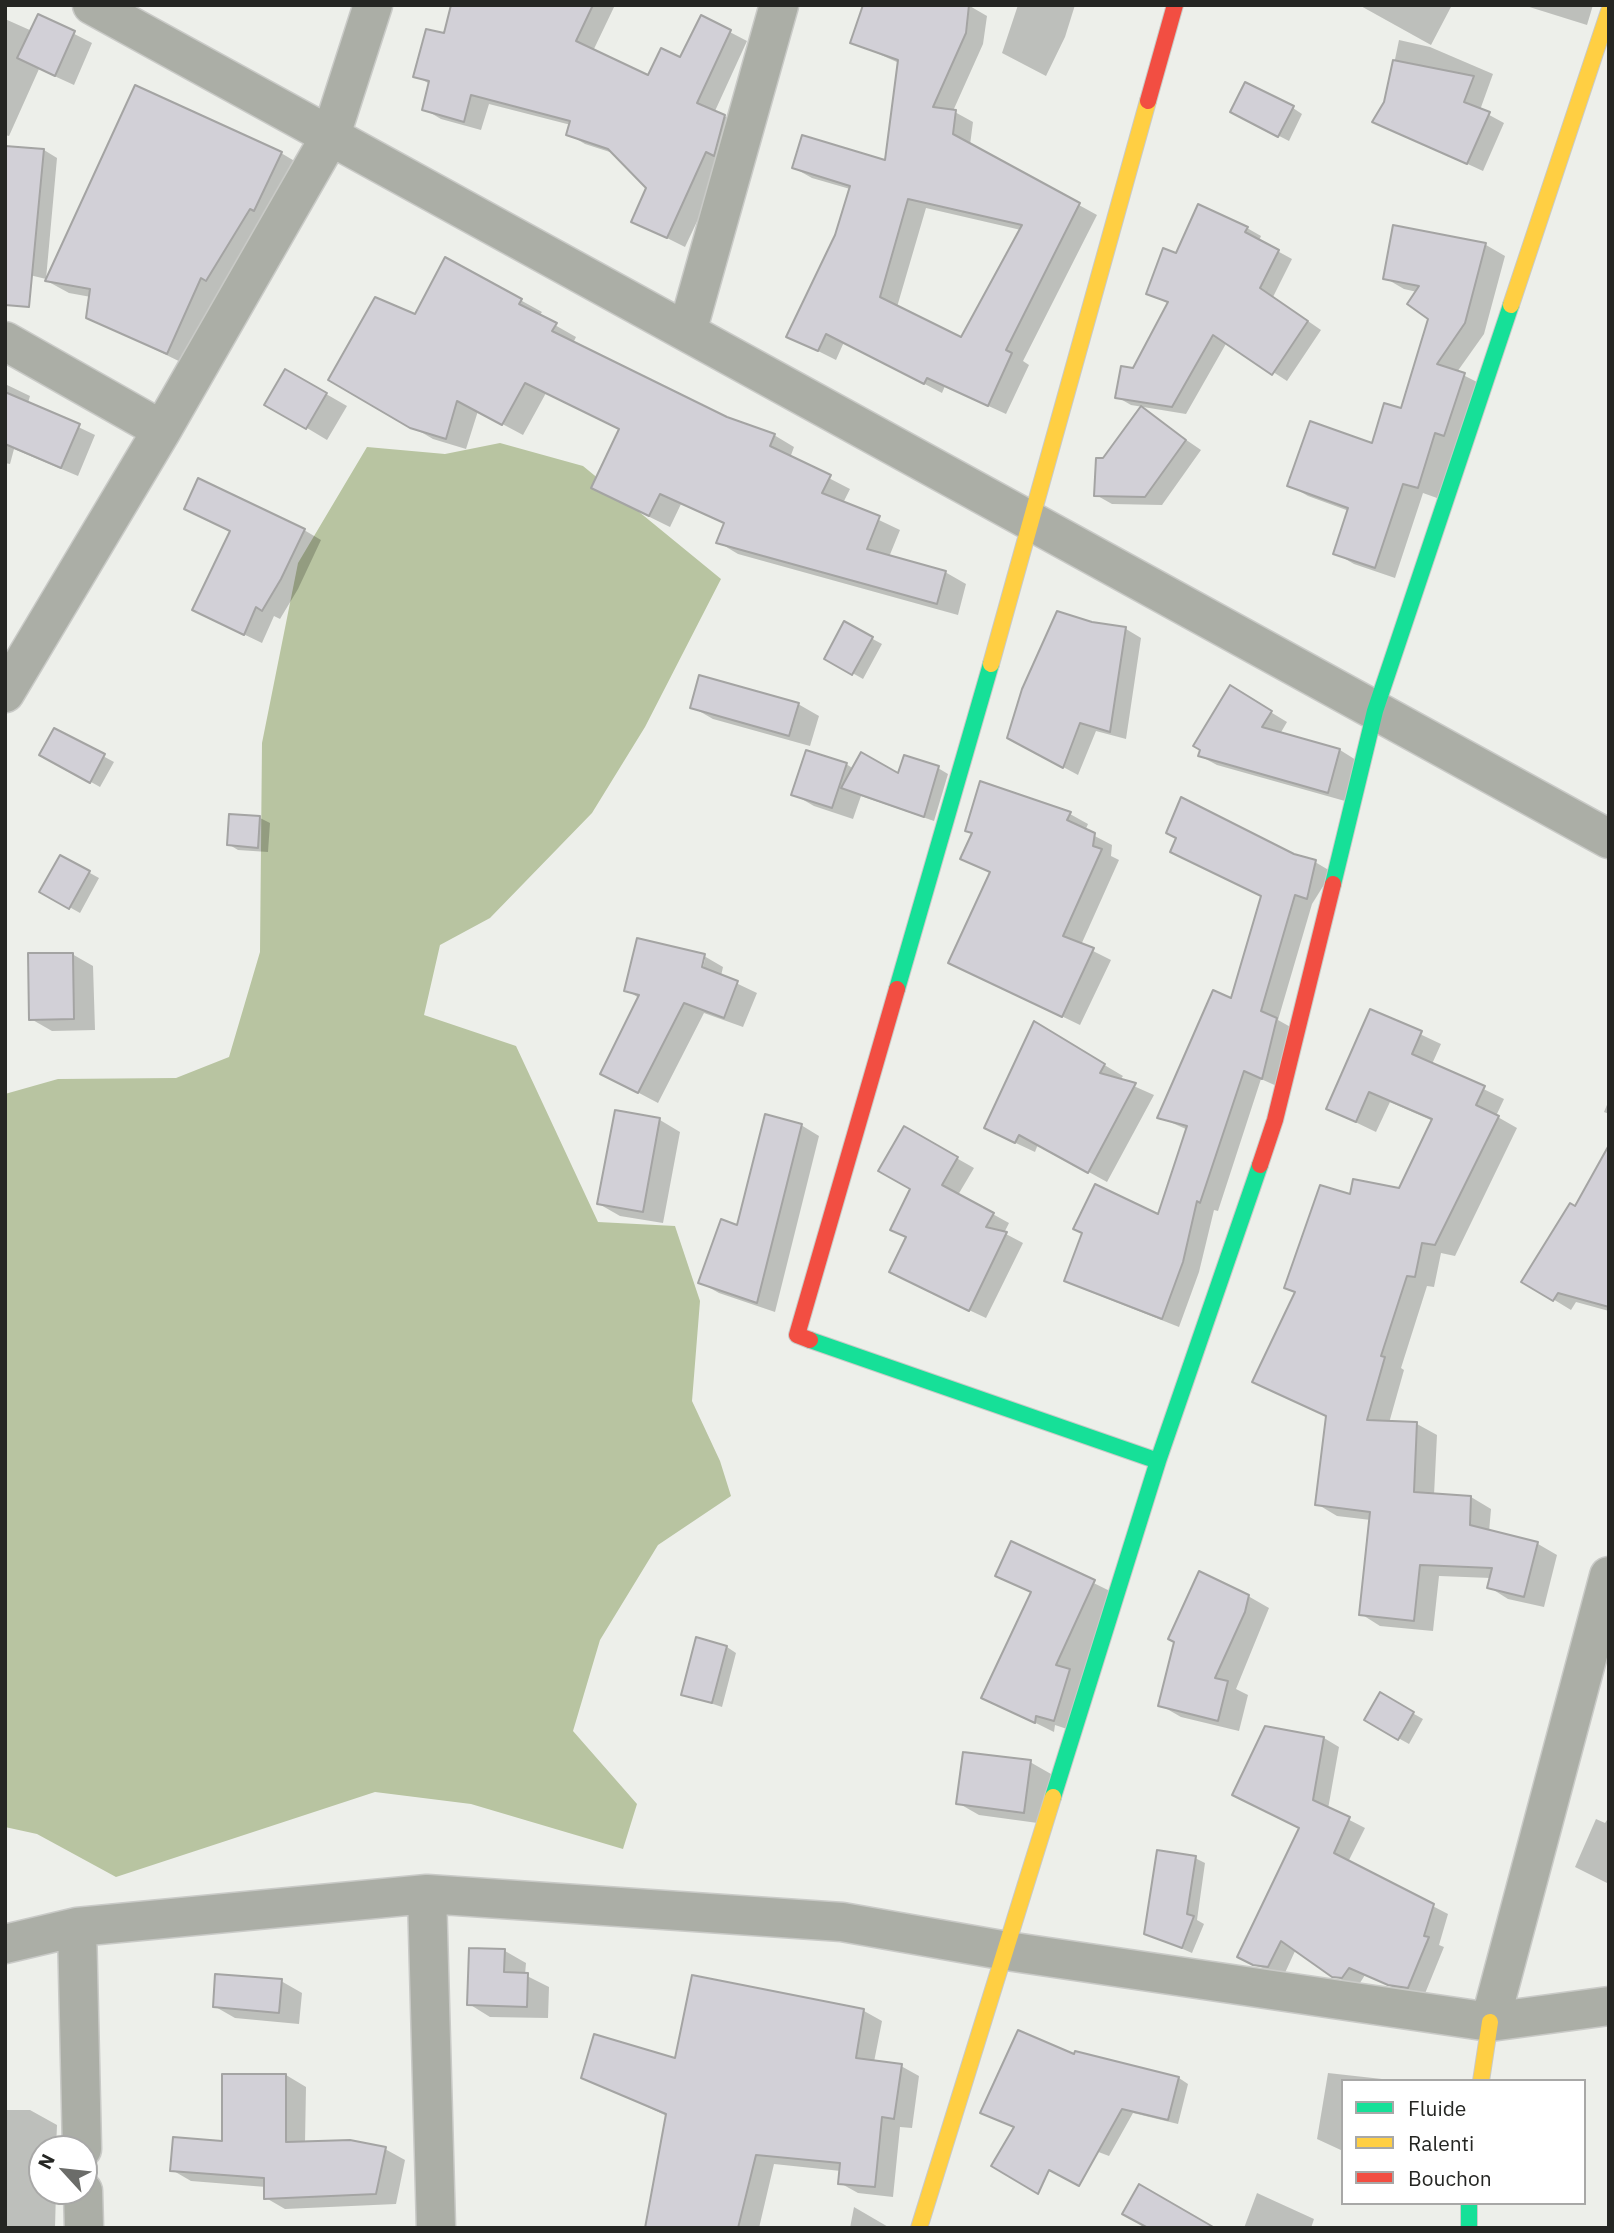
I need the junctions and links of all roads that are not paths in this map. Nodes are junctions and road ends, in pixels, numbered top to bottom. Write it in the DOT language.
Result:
graph roads {
  1 [pos="92,5"];
  2 [pos="373,5"];
  3 [pos="779,5"];
  4 [pos="1175,5"];
  5 [pos="1609,11"];
  6 [pos="331,135"];
  7 [pos="687,332"];
  8 [pos="5,341"];
  9 [pos="162,430"];
  10 [pos="1032,522"];
  11 [pos="5,693"];
  12 [pos="1375,711"];
  13 [pos="1609,839"];
  14 [pos="1158,1461"];
  15 [pos="1609,1576"];
  16 [pos="427,1894"];
  17 [pos="78,1927"];
  18 [pos="5,1944"];
  19 [pos="1007,1951"];
  20 [pos="1609,2006"];
  21 [pos="1490,2022"];
  22 [pos="1480,2079"];
  23 [pos="82,2135"];
  24 [pos="83,2205"];
  25 [pos="1469,2205"];
  26 [pos="84,2228"];
  27 [pos="436,2228"];
  28 [pos="919,2228"];
  29 [pos="1469,2228"];
  1 -- 6 [label="street"];
  2 -- 6 [label="street"];
  3 -- 7 [label="street"];
  4 -- 10 [label="street"];
  5 -- 12 [label="street"];
  6 -- 7 [label="street"];
  6 -- 9 [label="street"];
  7 -- 10 [label="street"];
  8 -- 9 [label="street"];
  9 -- 11 [label="street"];
  10 -- 12 [label="street"];
  10 -- 14 [label="street"];
  12 -- 13 [label="street"];
  12 -- 14 [label="street"];
  14 -- 19 [label="street"];
  15 -- 21 [label="street"];
  16 -- 17 [label="street"];
  16 -- 19 [label="street"];
  16 -- 27 [label="street"];
  17 -- 18 [label="street"];
  17 -- 23 [label="street"];
  19 -- 21 [label="street"];
  19 -- 28 [label="street"];
  20 -- 21 [label="street"];
  21 -- 22 [label="street"];
  24 -- 26 [label="street"];
  25 -- 29 [label="street"];
}
